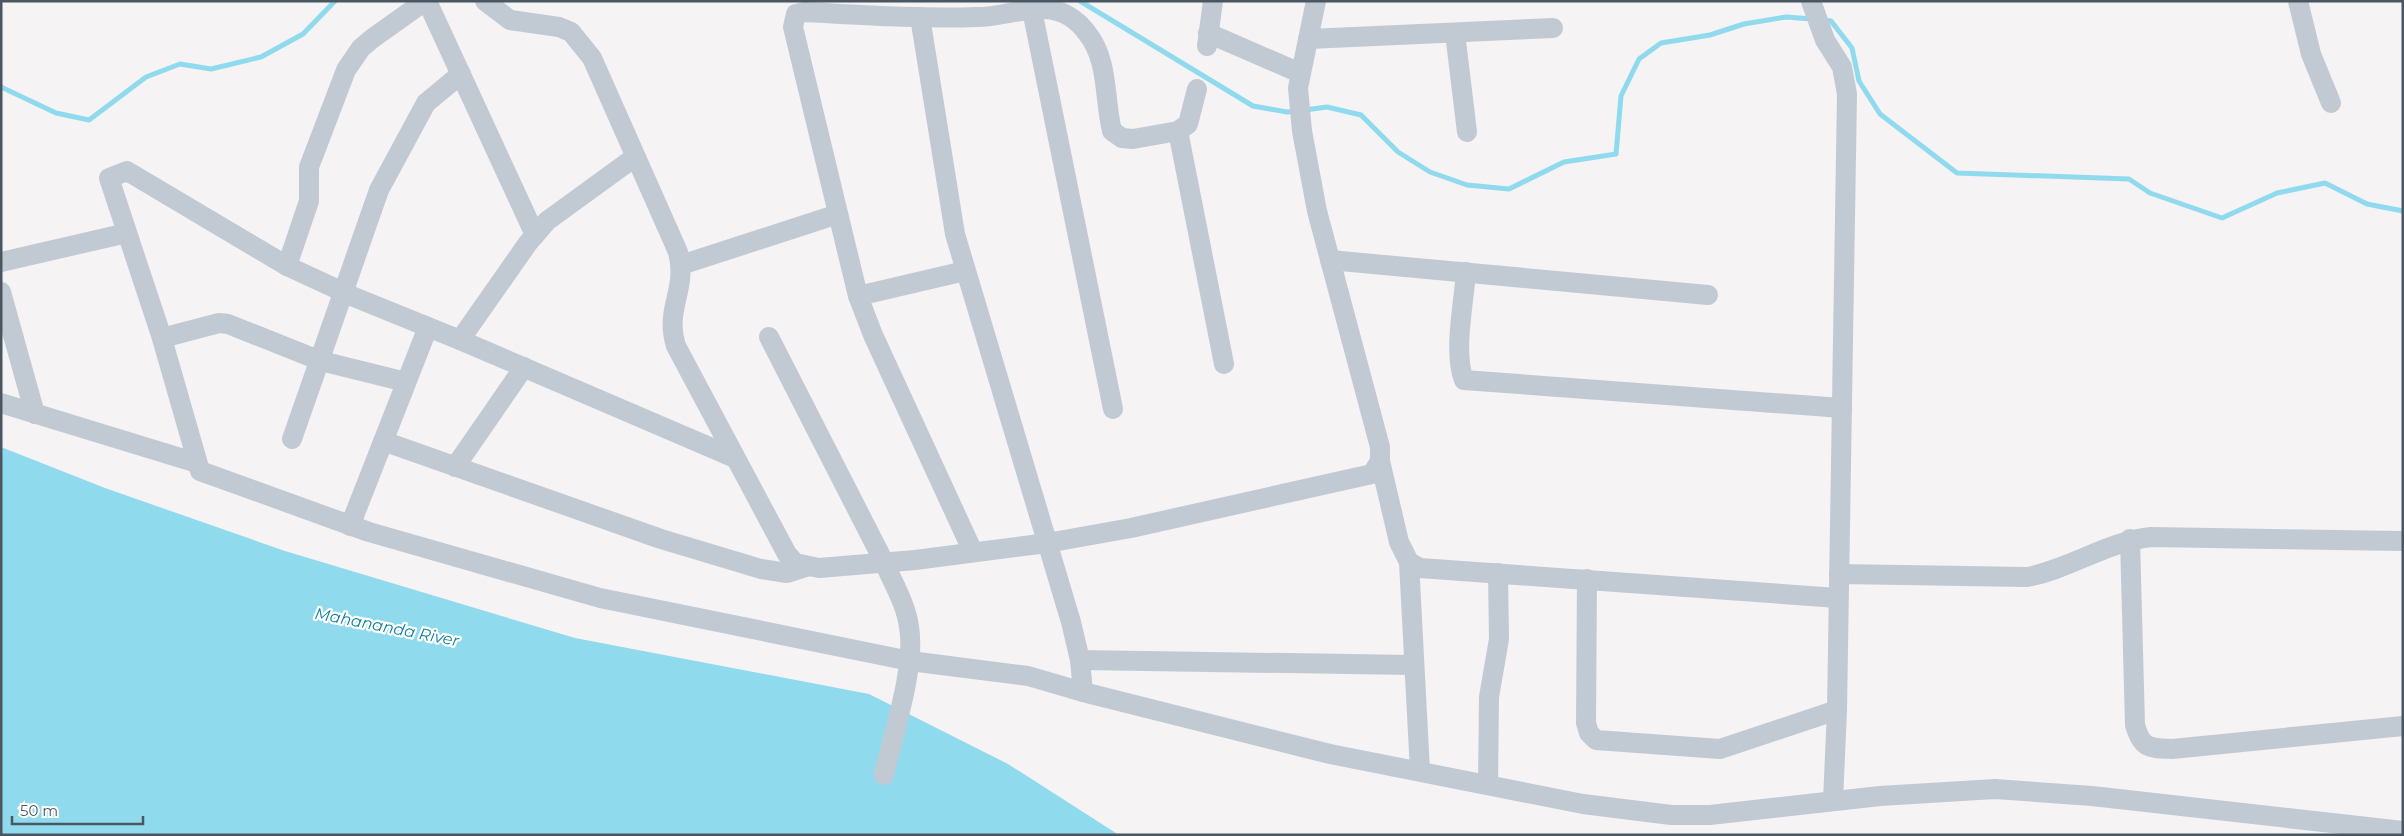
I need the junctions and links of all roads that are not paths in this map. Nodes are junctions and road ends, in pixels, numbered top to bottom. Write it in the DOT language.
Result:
graph roads {
  1 [pos="426,1"];
  2 [pos="485,1"];
  3 [pos="1213,1"];
  4 [pos="1316,1"];
  5 [pos="1811,1"];
  6 [pos="2298,1"];
  7 [pos="794,8"];
  8 [pos="947,9"];
  9 [pos="1032,10"];
  10 [pos="920,18"];
  11 [pos="1553,28"];
  12 [pos="1454,33"];
  13 [pos="1308,39"];
  14 [pos="461,74"];
  15 [pos="1299,80"];
  16 [pos="1197,89"];
  17 [pos="2331,103"];
  18 [pos="1178,131"];
  19 [pos="1467,132"];
  20 [pos="635,157"];
  21 [pos="838,214"];
  22 [pos="127,232"];
  23 [pos="535,235"];
  24 [pos="1330,260"];
  25 [pos="1,262"];
  26 [pos="681,264"];
  27 [pos="287,266"];
  28 [pos="965,271"];
  29 [pos="1466,272"];
  30 [pos="1,292"];
  31 [pos="344,292"];
  32 [pos="1708,295"];
  33 [pos="858,296"];
  34 [pos="428,327"];
  35 [pos="769,337"];
  36 [pos="162,338"];
  37 [pos="460,340"];
  38 [pos="321,361"];
  39 [pos="1224,364"];
  40 [pos="524,367"];
  41 [pos="406,382"];
  42 [pos="1,404"];
  43 [pos="1842,408"];
  44 [pos="1113,409"];
  45 [pos="35,414"];
  46 [pos="292,439"];
  47 [pos="383,441"];
  48 [pos="735,458"];
  49 [pos="1380,461"];
  50 [pos="197,463"];
  51 [pos="455,467"];
  52 [pos="350,526"];
  53 [pos="2130,539"];
  54 [pos="2403,541"];
  55 [pos="1047,542"];
  56 [pos="973,552"];
  57 [pos="884,562"];
  58 [pos="1409,562"];
  59 [pos="806,567"];
  60 [pos="1498,573"];
  61 [pos="1839,574"];
  62 [pos="1587,579"];
  63 [pos="1838,598"];
  64 [pos="1080,660"];
  65 [pos="910,661"];
  66 [pos="1412,664"];
  67 [pos="1083,692"];
  68 [pos="1837,710"];
  69 [pos="2403,726"];
  70 [pos="1420,772"];
  71 [pos="884,775"];
  72 [pos="1488,786"];
  73 [pos="1832,801"];
  74 [pos="2403,831"];
  1 -- 14 [label="street"];
  1 -- 27 [label="street"];
  2 -- 20 [label="street"];
  3 -- 15 [label="street"];
  4 -- 13 [label="street"];
  5 -- 43 [label="street"];
  6 -- 17 [label="street"];
  7 -- 10 [label="street"];
  7 -- 21 [label="street"];
  8 -- 9 [label="street"];
  8 -- 10 [label="street"];
  9 -- 18 [label="street"];
  9 -- 44 [label="street"];
  10 -- 28 [label="street"];
  11 -- 12 [label="street"];
  12 -- 13 [label="street"];
  12 -- 19 [label="street"];
  13 -- 15 [label="street"];
  14 -- 23 [label="street"];
  14 -- 31 [label="street"];
  15 -- 24 [label="street"];
  16 -- 18 [label="street"];
  18 -- 39 [label="street"];
  20 -- 23 [label="street"];
  20 -- 26 [label="street"];
  21 -- 26 [label="street"];
  21 -- 33 [label="street"];
  22 -- 25 [label="street"];
  22 -- 27 [label="street"];
  22 -- 36 [label="street"];
  23 -- 37 [label="street"];
  24 -- 29 [label="street"];
  24 -- 49 [label="street"];
  26 -- 48 [label="street"];
  27 -- 31 [label="street"];
  28 -- 33 [label="street"];
  28 -- 55 [label="street"];
  29 -- 32 [label="street"];
  29 -- 43 [label="street"];
  30 -- 45 [label="street"];
  31 -- 34 [label="street"];
  31 -- 38 [label="street"];
  33 -- 56 [label="street"];
  34 -- 37 [label="street"];
  34 -- 41 [label="street"];
  35 -- 57 [label="street"];
  36 -- 38 [label="street"];
  36 -- 50 [label="street"];
  37 -- 40 [label="street"];
  38 -- 41 [label="street"];
  38 -- 46 [label="street"];
  40 -- 48 [label="street"];
  40 -- 51 [label="street"];
  41 -- 47 [label="street"];
  42 -- 45 [label="street"];
  43 -- 61 [label="street"];
  45 -- 50 [label="street"];
  47 -- 51 [label="street"];
  47 -- 52 [label="street"];
  48 -- 59 [label="street"];
  49 -- 55 [label="street"];
  49 -- 58 [label="street"];
  50 -- 52 [label="street"];
  51 -- 59 [label="street"];
  52 -- 65 [label="street"];
  53 -- 54 [label="street"];
  53 -- 61 [label="street"];
  53 -- 69 [label="street"];
  55 -- 56 [label="street"];
  55 -- 64 [label="street"];
  56 -- 57 [label="street"];
  57 -- 59 [label="street"];
  57 -- 65 [label="street"];
  58 -- 60 [label="street"];
  58 -- 66 [label="street"];
  60 -- 62 [label="street"];
  60 -- 72 [label="street"];
  61 -- 63 [label="street"];
  62 -- 63 [label="street"];
  62 -- 68 [label="street"];
  63 -- 68 [label="street"];
  64 -- 66 [label="street"];
  64 -- 67 [label="street"];
  65 -- 67 [label="street"];
  65 -- 71 [label="street"];
  66 -- 70 [label="street"];
  67 -- 70 [label="street"];
  68 -- 73 [label="street"];
  70 -- 72 [label="street"];
  72 -- 73 [label="street"];
  73 -- 74 [label="street"];
}
